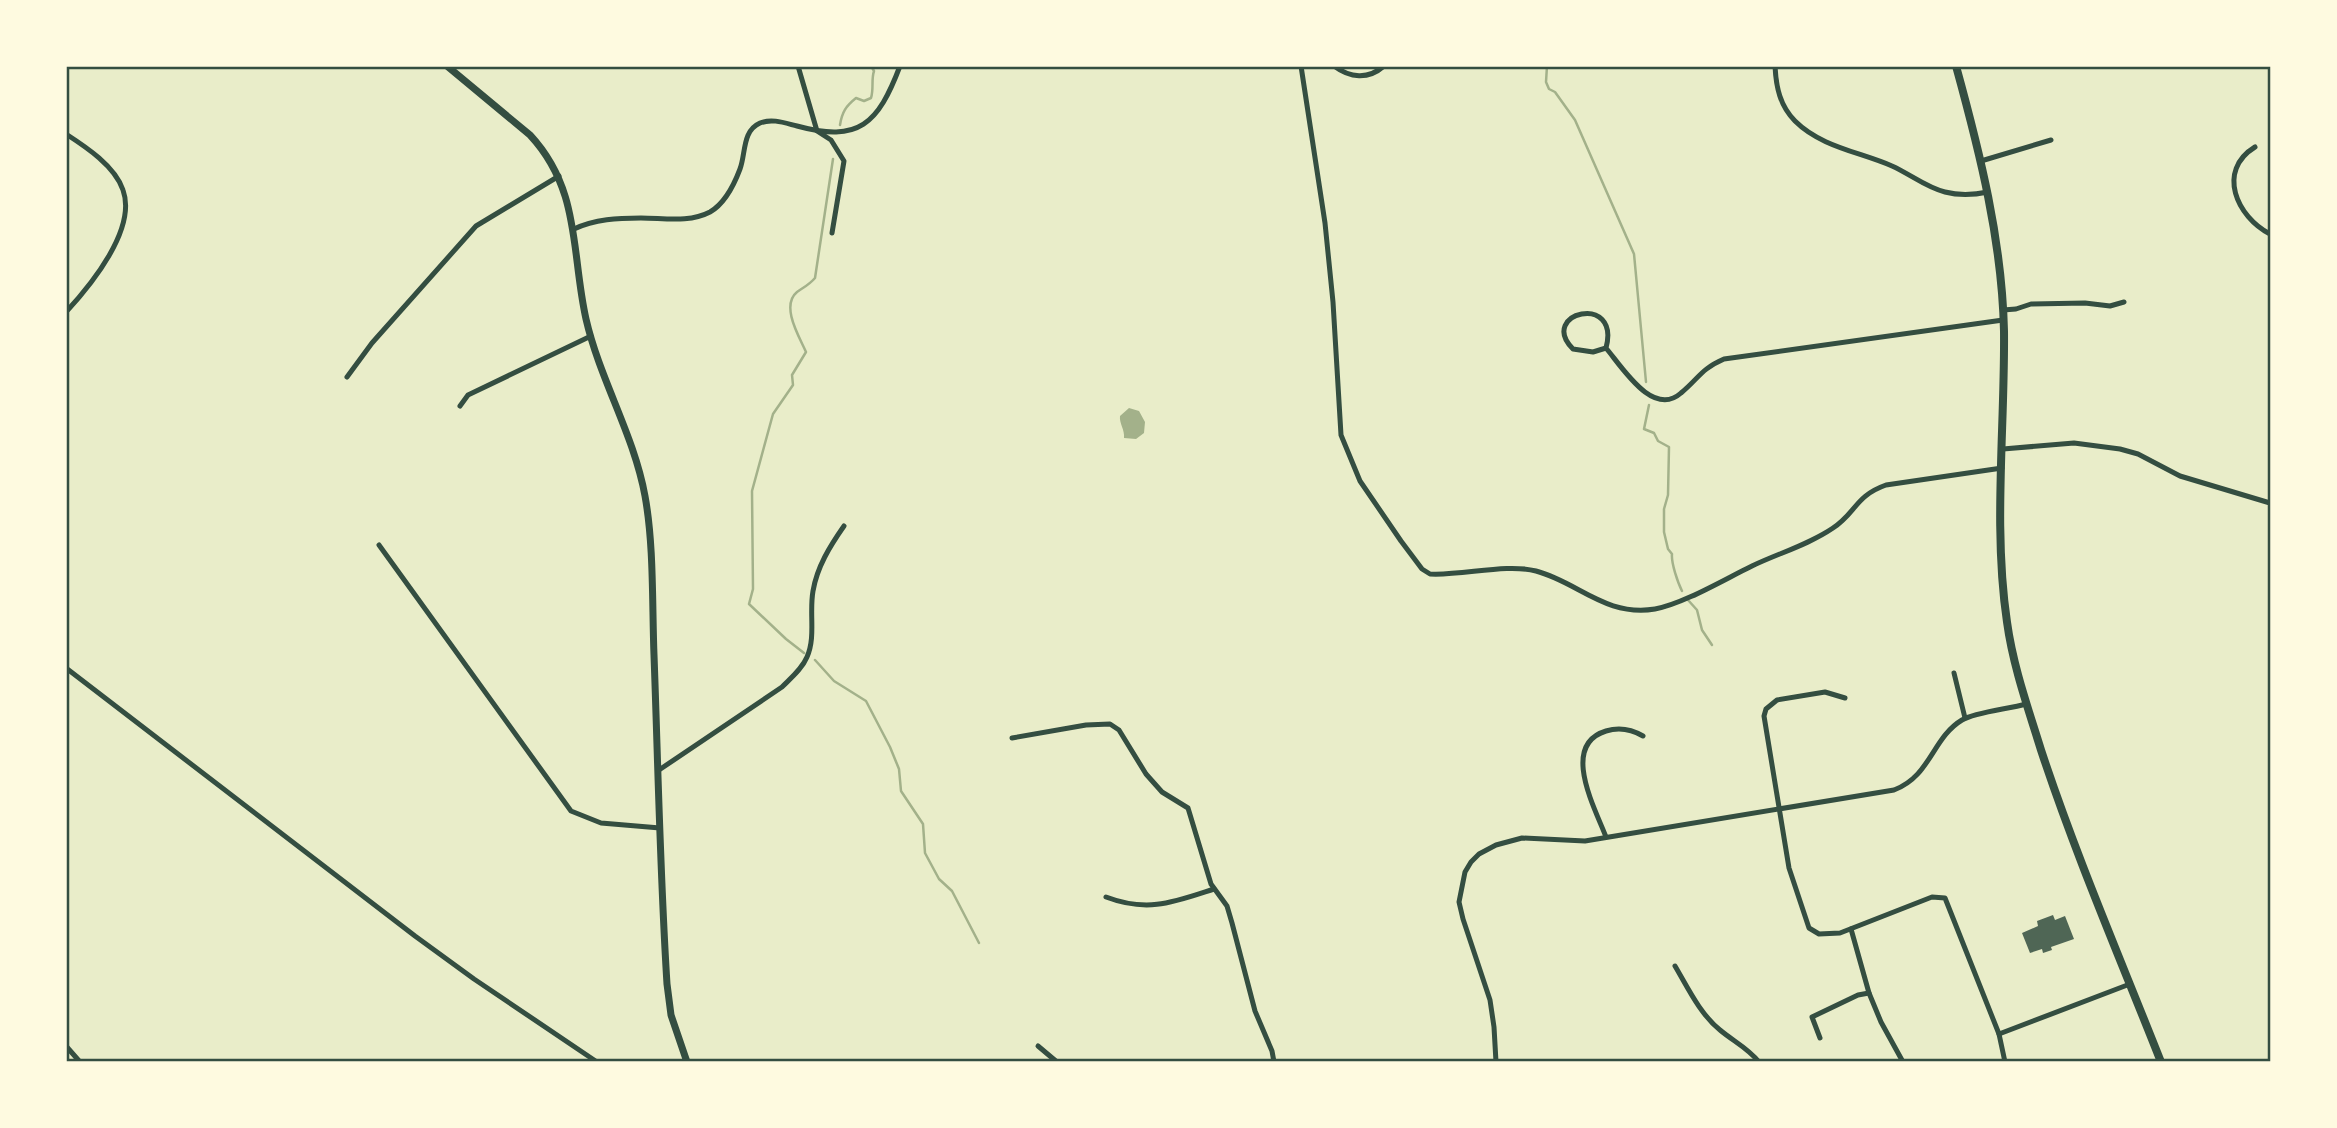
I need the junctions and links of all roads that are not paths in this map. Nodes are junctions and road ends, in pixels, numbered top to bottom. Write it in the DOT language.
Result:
graph roads {
  1 [pos="447,66"];
  2 [pos="798,66"];
  3 [pos="900,66"];
  4 [pos="1301,66"];
  5 [pos="1334,66"];
  6 [pos="1384,66"];
  7 [pos="1774,66"];
  8 [pos="1956,66"];
  9 [pos="817,131"];
  10 [pos="66,134"];
  11 [pos="2051,140"];
  12 [pos="2255,147"];
  13 [pos="1981,160"];
  14 [pos="559,176"];
  15 [pos="1988,192"];
  16 [pos="574,229"];
  17 [pos="832,233"];
  18 [pos="2270,234"];
  19 [pos="2124,302"];
  20 [pos="2003,310"];
  21 [pos="66,312"];
  22 [pos="2003,320"];
  23 [pos="590,336"];
  24 [pos="1606,348"];
  25 [pos="347,377"];
  26 [pos="460,406"];
  27 [pos="2003,449"];
  28 [pos="2002,468"];
  29 [pos="2270,503"];
  30 [pos="844,526"];
  31 [pos="379,545"];
  32 [pos="66,668"];
  33 [pos="1954,673"];
  34 [pos="1846,698"];
  35 [pos="2026,704"];
  36 [pos="1965,718"];
  37 [pos="1643,736"];
  38 [pos="1012,738"];
  39 [pos="659,770"];
  40 [pos="1779,809"];
  41 [pos="660,828"];
  42 [pos="1606,837"];
  43 [pos="1214,889"];
  44 [pos="1106,897"];
  45 [pos="1851,929"];
  46 [pos="1675,966"];
  47 [pos="2130,984"];
  48 [pos="1869,993"];
  49 [pos="1999,1034"];
  50 [pos="1820,1038"];
  51 [pos="1038,1045"];
  52 [pos="66,1046"];
  53 [pos="80,1062"];
  54 [pos="597,1062"];
  55 [pos="687,1062"];
  56 [pos="1057,1062"];
  57 [pos="1274,1062"];
  58 [pos="1496,1062"];
  59 [pos="1759,1062"];
  60 [pos="1903,1062"];
  61 [pos="2005,1062"];
  62 [pos="2161,1062"];
  1 -- 14 [label="street"];
  2 -- 9 [label="street"];
  3 -- 9 [label="street"];
  4 -- 28 [label="street"];
  5 -- 6 [label="street"];
  7 -- 15 [label="street"];
  8 -- 13 [label="main road"];
  9 -- 16 [label="street"];
  9 -- 17 [label="street"];
  10 -- 21 [label="street"];
  11 -- 13 [label="street"];
  12 -- 18 [label="street"];
  13 -- 15 [label="main road"];
  14 -- 16 [label="street"];
  14 -- 25 [label="street"];
  15 -- 20 [label="main road"];
  16 -- 23 [label="street"];
  19 -- 20 [label="street"];
  20 -- 22 [label="main road"];
  22 -- 24 [label="street"];
  22 -- 27 [label="main road"];
  23 -- 26 [label="street"];
  23 -- 39 [label="street"];
  24 -- 24 [label="street"];
  27 -- 28 [label="main road"];
  27 -- 29 [label="street"];
  28 -- 35 [label="main road"];
  30 -- 39 [label="street"];
  31 -- 41 [label="street"];
  32 -- 54 [label="street"];
  33 -- 36 [label="street"];
  34 -- 40 [label="street"];
  35 -- 36 [label="street"];
  35 -- 47 [label="main road"];
  36 -- 40 [label="street"];
  37 -- 42 [label="street"];
  38 -- 43 [label="street"];
  39 -- 41 [label="street"];
  40 -- 42 [label="street"];
  40 -- 45 [label="street"];
  41 -- 55 [label="street"];
  42 -- 58 [label="street"];
  43 -- 44 [label="street"];
  43 -- 57 [label="street"];
  45 -- 48 [label="street"];
  45 -- 49 [label="street"];
  46 -- 59 [label="street"];
  47 -- 49 [label="street"];
  47 -- 62 [label="main road"];
  48 -- 50 [label="street"];
  48 -- 60 [label="street"];
  49 -- 61 [label="street"];
  51 -- 56 [label="street"];
  52 -- 53 [label="street"];
}
